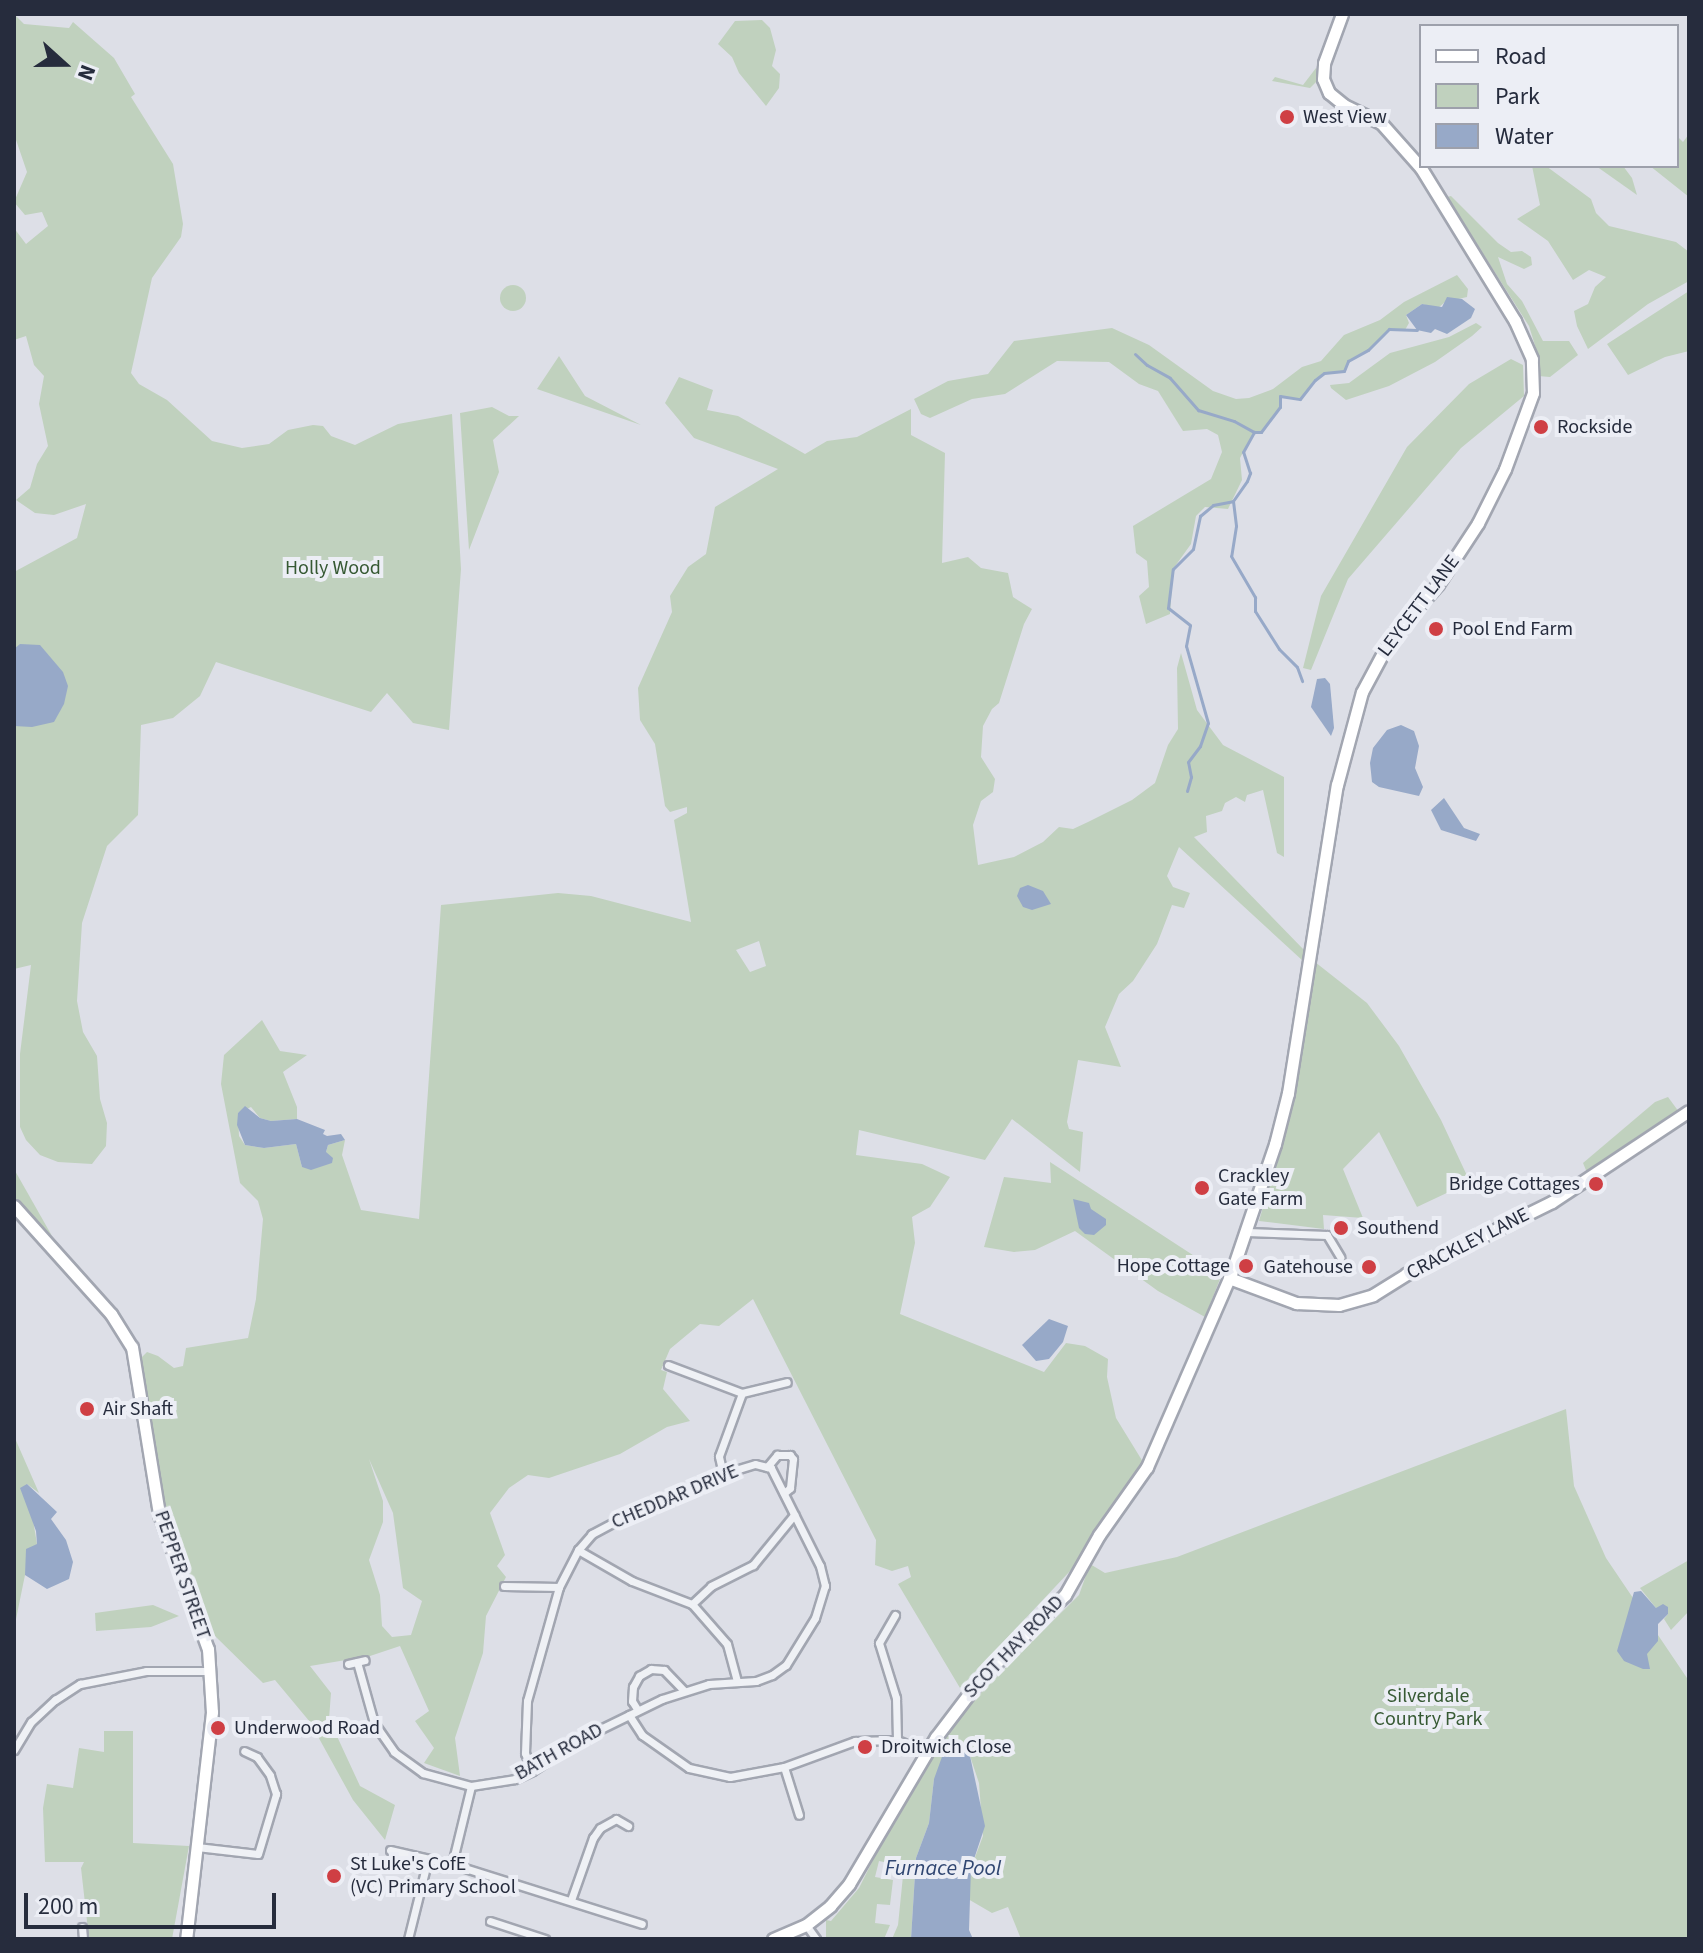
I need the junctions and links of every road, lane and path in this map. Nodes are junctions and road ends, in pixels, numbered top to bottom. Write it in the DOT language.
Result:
graph roads {
  1 [pos="1342,14"];
  2 [pos="1419,166"];
  3 [pos="1421,168"];
  4 [pos="1689,1111"];
  5 [pos="14,1206"];
  6 [pos="1247,1232"];
  7 [pos="1340,1257"];
  8 [pos="1230,1276"];
  9 [pos="668,1365"];
  10 [pos="787,1382"];
  11 [pos="742,1393"];
  12 [pos="769,1467"];
  13 [pos="723,1474"];
  14 [pos="784,1493"];
  15 [pos="794,1515"];
  16 [pos="578,1550"];
  17 [pos="504,1586"];
  18 [pos="559,1587"];
  19 [pos="692,1604"];
  20 [pos="895,1615"];
  21 [pos="357,1662"];
  22 [pos="210,1671"];
  23 [pos="737,1681"];
  24 [pos="684,1691"];
  25 [pos="637,1709"];
  26 [pos="629,1715"];
  27 [pos="897,1740"];
  28 [pos="14,1750"];
  29 [pos="244,1751"];
  30 [pos="925,1752"];
  31 [pos="784,1767"];
  32 [pos="532,1771"];
  33 [pos="471,1786"];
  34 [pos="799,1815"];
  35 [pos="628,1826"];
  36 [pos="197,1847"];
  37 [pos="390,1850"];
  38 [pos="428,1859"];
  39 [pos="452,1864"];
  40 [pos="571,1900"];
  41 [pos="490,1921"];
  42 [pos="642,1924"];
  43 [pos="806,1925"];
  44 [pos="82,1927"];
  45 [pos="80,1938"];
  46 [pos="186,1939"];
  47 [pos="408,1939"];
  48 [pos="545,1939"];
  49 [pos="773,1939"];
  50 [pos="816,1939"];
  1 -- 2 [label="street, LEYCETT LANE"];
  3 -- 6 [label="street, LEYCETT LANE"];
  4 -- 8 [label="street, CRACKLEY LANE"];
  5 -- 22 [label="street, PEPPER STREET"];
  6 -- 7 [label="street"];
  6 -- 8 [label="street, LEYCETT LANE"];
  8 -- 30 [label="street, SCOT HAY ROAD"];
  9 -- 11 [label="street"];
  10 -- 11 [label="street"];
  11 -- 13 [label="street"];
  12 -- 13 [label="street, CHEDDAR DRIVE"];
  12 -- 14 [label="street, BATH ROAD"];
  12 -- 14 [label="street"];
  13 -- 16 [label="street, CHEDDAR DRIVE"];
  14 -- 15 [label="street, BATH ROAD"];
  15 -- 19 [label="street"];
  15 -- 23 [label="street, BATH ROAD"];
  16 -- 18 [label="street, CHEDDAR DRIVE"];
  16 -- 19 [label="street"];
  17 -- 18 [label="street"];
  18 -- 32 [label="street, CHEDDAR DRIVE"];
  19 -- 23 [label="street"];
  20 -- 27 [label="street"];
  21 -- 33 [label="street, BATH ROAD"];
  22 -- 28 [label="street"];
  22 -- 36 [label="street, PEPPER STREET"];
  23 -- 24 [label="street, BATH ROAD"];
  24 -- 25 [label="street, BATH ROAD"];
  24 -- 25 [label="street"];
  25 -- 26 [label="street, BATH ROAD"];
  26 -- 31 [label="street"];
  26 -- 32 [label="street, BATH ROAD"];
  27 -- 30 [label="street"];
  27 -- 31 [label="street"];
  29 -- 36 [label="street"];
  30 -- 43 [label="street, SCOT HAY ROAD"];
  31 -- 34 [label="street"];
  32 -- 33 [label="street, BATH ROAD"];
  33 -- 39 [label="street"];
  35 -- 40 [label="street"];
  36 -- 46 [label="street, PEPPER STREET"];
  37 -- 38 [label="street"];
  38 -- 39 [label="street"];
  38 -- 47 [label="street"];
  39 -- 40 [label="street"];
  40 -- 42 [label="street"];
  41 -- 48 [label="street"];
  43 -- 49 [label="street, SCOT HAY ROAD"];
  43 -- 50 [label="street"];
  44 -- 45 [label="street"];
}
